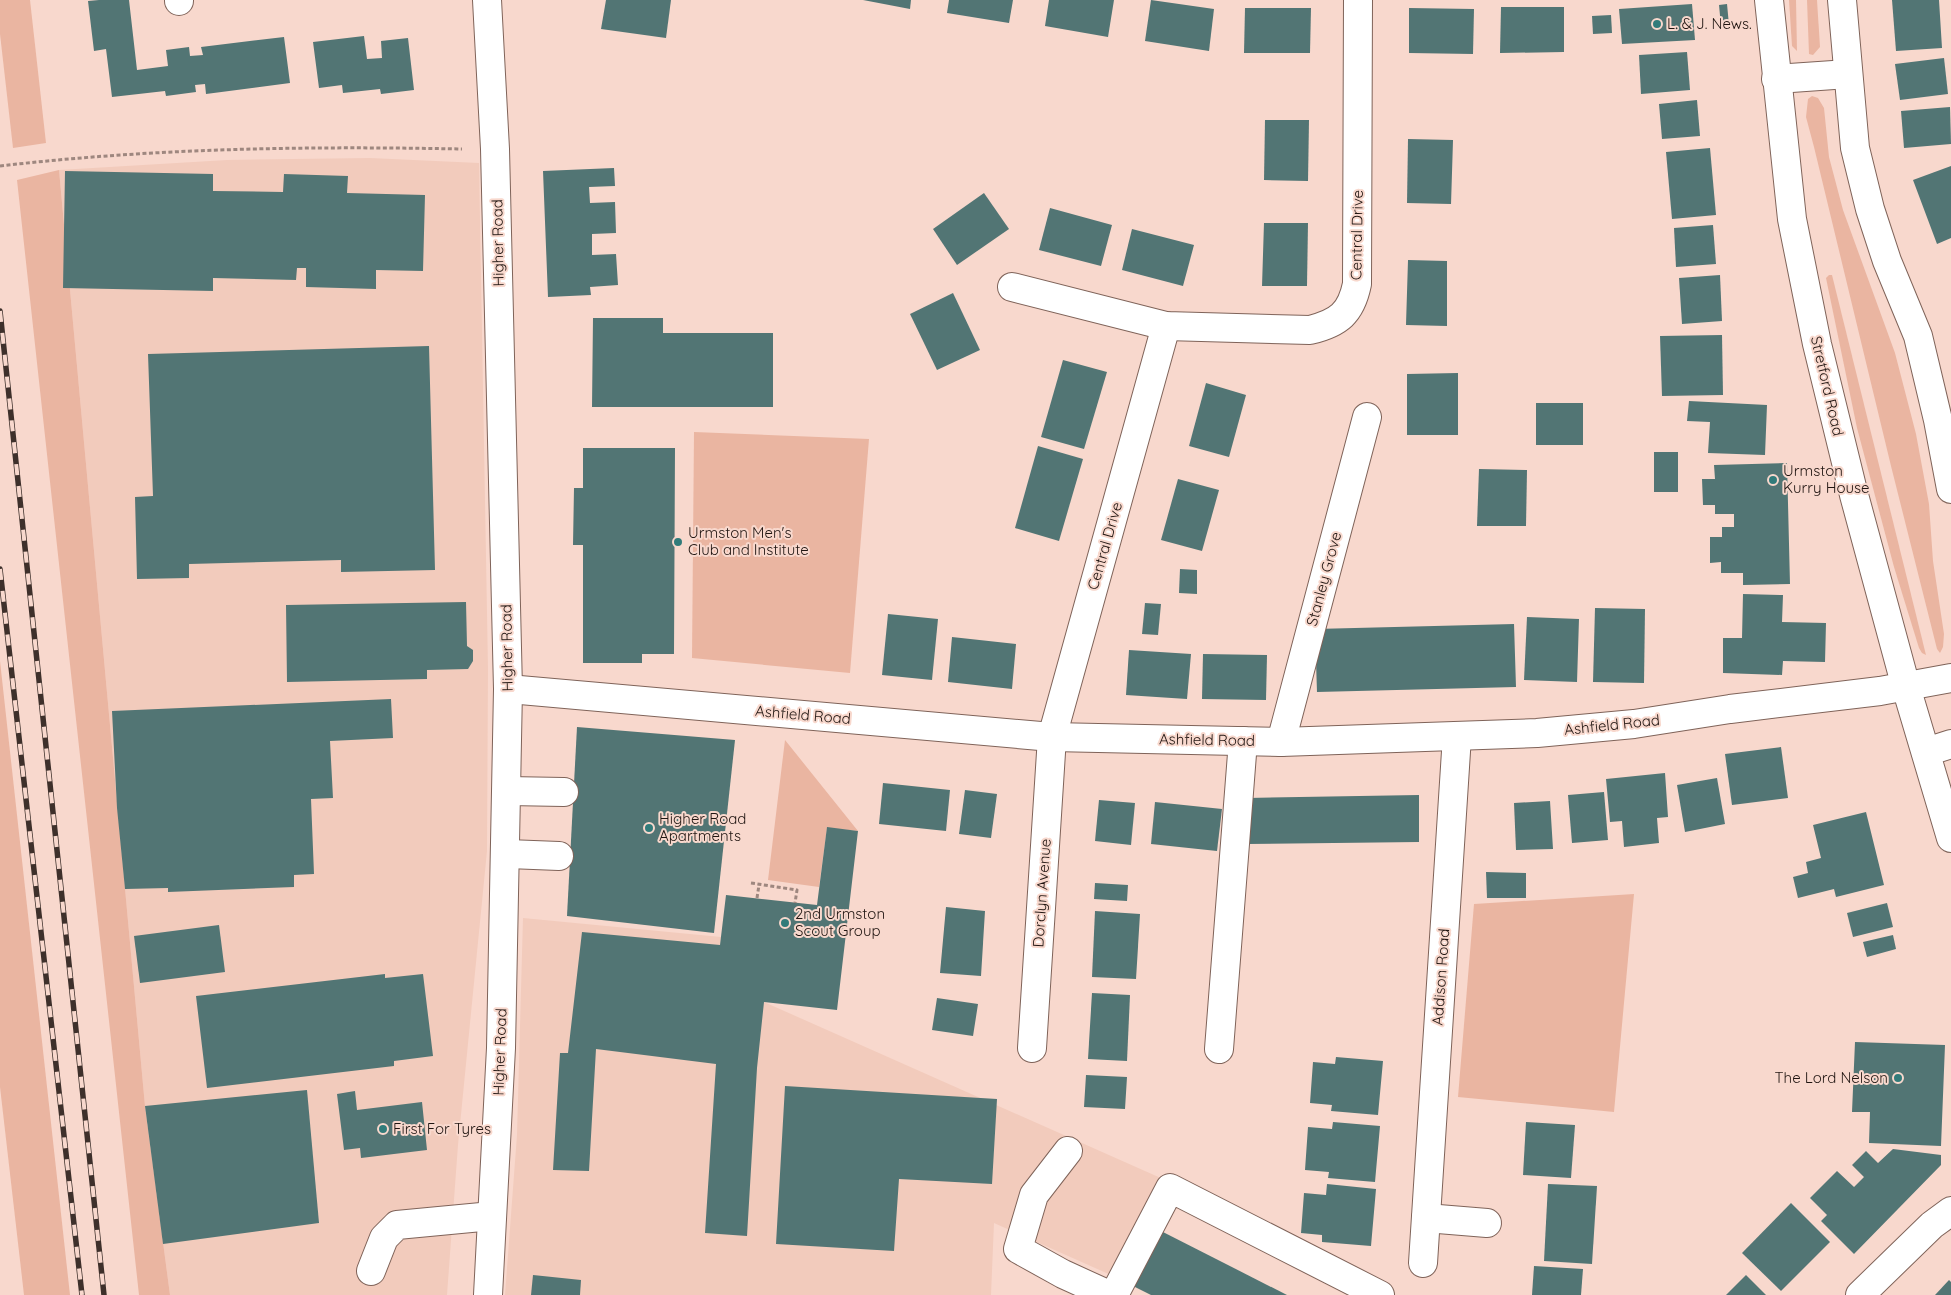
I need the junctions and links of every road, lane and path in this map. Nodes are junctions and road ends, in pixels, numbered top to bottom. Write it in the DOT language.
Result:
graph roads {
  1 [pos="487,0"];
  2 [pos="1358,0"];
  3 [pos="1769,0"];
  4 [pos="1842,0"];
  5 [pos="1848,74"];
  6 [pos="1776,79"];
  7 [pos="496,150"];
  8 [pos="0,166"];
  9 [pos="1012,287"];
  10 [pos="1166,326"];
  11 [pos="1368,417"];
  12 [pos="1944,417"];
  13 [pos="1951,489"];
  14 [pos="1951,678"];
  15 [pos="1906,687"];
  16 [pos="508,689"];
  17 [pos="1457,736"];
  18 [pos="1052,737"];
  19 [pos="1243,741"];
  20 [pos="1281,742"];
  21 [pos="1938,748"];
  22 [pos="507,791"];
  23 [pos="564,792"];
  24 [pos="1951,838"];
  25 [pos="506,854"];
  26 [pos="559,856"];
  27 [pos="751,884"];
  28 [pos="759,885"];
  29 [pos="757,898"];
  30 [pos="795,903"];
  31 [pos="1032,1048"];
  32 [pos="1219,1049"];
  33 [pos="1068,1150"];
  34 [pos="1951,1212"];
  35 [pos="492,1216"];
  36 [pos="1426,1218"];
  37 [pos="1487,1223"];
  38 [pos="1423,1263"];
  39 [pos="371,1270"];
  40 [pos="1058,1285"];
  41 [pos="488,1295"];
  42 [pos="1109,1295"];
  43 [pos="1114,1295"];
  44 [pos="1380,1295"];
  45 [pos="1860,1295"];
  1 -- 7 [label="street, Higher Road"];
  2 -- 10 [label="street, Central Drive"];
  3 -- 6 [label="street, Stretford Road"];
  4 -- 5 [label="street"];
  5 -- 6 [label="street"];
  5 -- 12 [label="street"];
  6 -- 15 [label="street, Stretford Road"];
  7 -- 8 [label="path"];
  7 -- 16 [label="street, Higher Road"];
  9 -- 10 [label="street, Central Drive"];
  10 -- 18 [label="street, Central Drive"];
  11 -- 20 [label="street, Stanley Grove"];
  12 -- 13 [label="street"];
  14 -- 15 [label="street"];
  15 -- 17 [label="street, Ashfield Road"];
  15 -- 21 [label="street, Stretford Road"];
  16 -- 18 [label="street, Ashfield Road"];
  16 -- 22 [label="street, Higher Road"];
  17 -- 20 [label="street, Ashfield Road"];
  17 -- 36 [label="street, Addison Road"];
  18 -- 19 [label="street, Ashfield Road"];
  18 -- 31 [label="street, Dorclyn Avenue"];
  19 -- 20 [label="street, Ashfield Road"];
  19 -- 32 [label="street"];
  21 -- 24 [label="street, Stretford Road"];
  22 -- 23 [label="street"];
  22 -- 25 [label="street, Higher Road"];
  25 -- 26 [label="street"];
  25 -- 35 [label="street, Higher Road"];
  27 -- 28 [label="path"];
  28 -- 29 [label="path"];
  28 -- 30 [label="path"];
  33 -- 40 [label="street"];
  34 -- 45 [label="street"];
  35 -- 39 [label="street"];
  35 -- 41 [label="street, Higher Road"];
  36 -- 37 [label="street"];
  36 -- 38 [label="street, Addison Road"];
  40 -- 42 [label="street"];
  43 -- 44 [label="street"];
}
